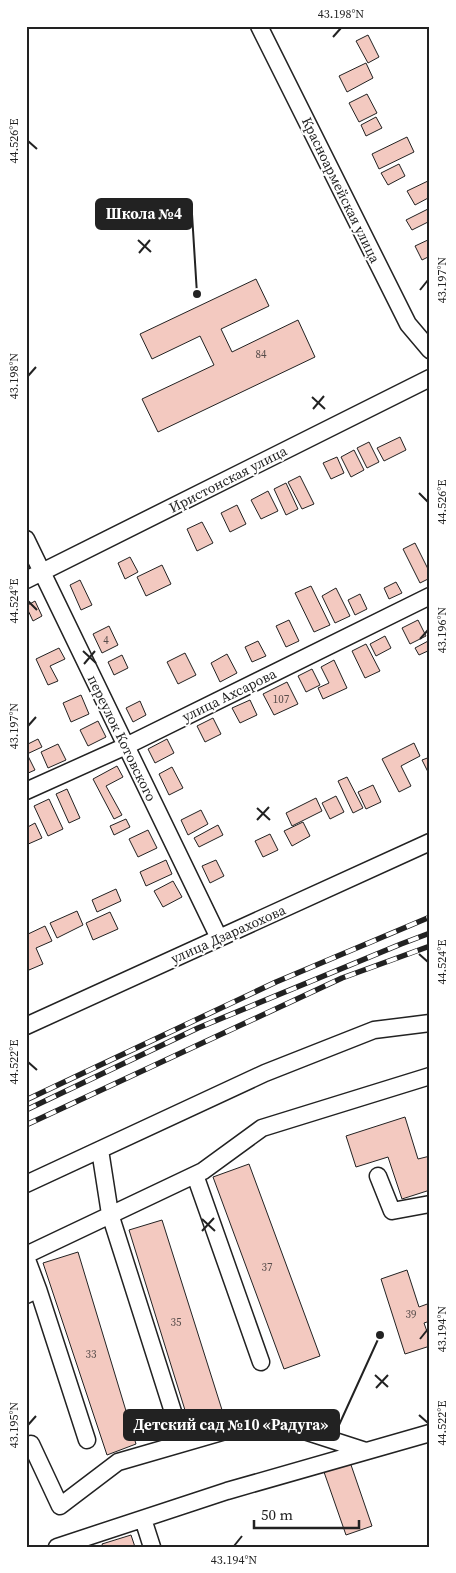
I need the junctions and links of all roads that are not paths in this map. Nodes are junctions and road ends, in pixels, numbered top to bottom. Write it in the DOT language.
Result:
graph roads {
  1 [pos="259,26"];
  2 [pos="430,350"];
  3 [pos="430,378"];
  4 [pos="26,539"];
  5 [pos="42,573"];
  6 [pos="26,580"];
  7 [pos="430,596"];
  8 [pos="126,746"];
  9 [pos="26,791"];
  10 [pos="430,842"];
  11 [pos="219,938"];
  12 [pos="430,1023"];
  13 [pos="26,1026"];
  14 [pos="430,1076"];
  15 [pos="100,1150"];
  16 [pos="195,1175"];
  17 [pos="378,1176"];
  18 [pos="26,1184"];
  19 [pos="430,1204"];
  20 [pos="110,1214"];
  21 [pos="26,1256"];
  22 [pos="32,1292"];
  23 [pos="261,1362"];
  24 [pos="174,1416"];
  25 [pos="430,1433"];
  26 [pos="87,1440"];
  27 [pos="32,1444"];
  28 [pos="366,1451"];
  29 [pos="143,1519"];
  30 [pos="57,1547"];
  31 [pos="152,1547"];
  1 -- 2 [label="street, Красноармейская улица"];
  3 -- 5 [label="street, Иристонская улица"];
  4 -- 5 [label="street, переулок Котовского"];
  5 -- 6 [label="street, Иристонская улица"];
  5 -- 8 [label="street, переулок Котовского"];
  7 -- 8 [label="street, улица Ахсарова"];
  8 -- 9 [label="street, улица Ахсарова"];
  8 -- 11 [label="street, переулок Котовского"];
  10 -- 11 [label="street, улица Дзарахохова"];
  11 -- 13 [label="street, улица Дзарахохова"];
  12 -- 15 [label="street"];
  14 -- 16 [label="street"];
  15 -- 18 [label="street"];
  15 -- 20 [label="street"];
  16 -- 20 [label="street"];
  16 -- 23 [label="street"];
  17 -- 19 [label="street"];
  20 -- 21 [label="street"];
  20 -- 24 [label="street"];
  21 -- 22 [label="street"];
  22 -- 26 [label="street"];
  25 -- 28 [label="street"];
  27 -- 28 [label="street"];
  28 -- 29 [label="street"];
  29 -- 30 [label="street"];
  29 -- 31 [label="street"];
}
